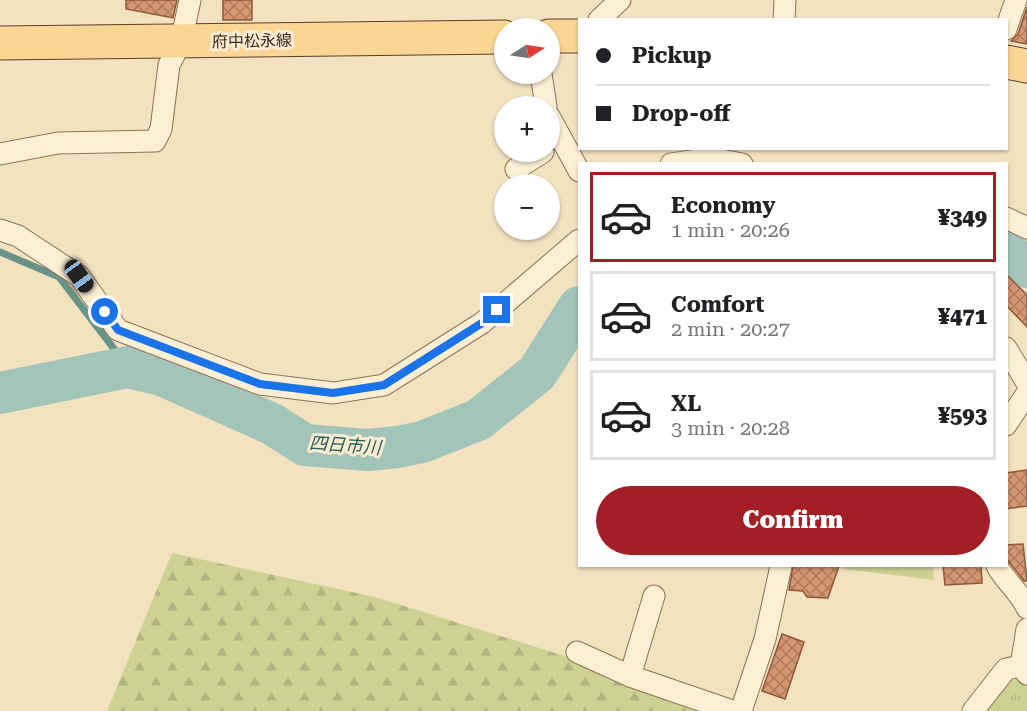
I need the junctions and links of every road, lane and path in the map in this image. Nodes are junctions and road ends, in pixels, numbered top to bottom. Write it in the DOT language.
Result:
graph roads {
  1 [pos="190,0"];
  2 [pos="620,0"];
  3 [pos="785,0"];
  4 [pos="1016,0"];
  5 [pos="601,18"];
  6 [pos="784,18"];
  7 [pos="1008,23"];
  8 [pos="560,36"];
  9 [pos="578,36"];
  10 [pos="494,37"];
  11 [pos="181,42"];
  12 [pos="0,44"];
  13 [pos="1008,62"];
  14 [pos="1027,66"];
  15 [pos="560,150"];
  16 [pos="0,154"];
  17 [pos="527,162"];
  18 [pos="684,162"];
  19 [pos="732,162"];
  20 [pos="516,169"];
  21 [pos="578,170"];
  22 [pos="1008,219"];
  23 [pos="1027,228"];
  24 [pos="0,231"];
  25 [pos="577,245"];
  26 [pos="1008,351"];
  27 [pos="1027,383"];
  28 [pos="1027,393"];
  29 [pos="1008,422"];
  30 [pos="781,567"];
  31 [pos="998,567"];
  32 [pos="1025,596"];
  33 [pos="654,597"];
  34 [pos="1027,628"];
  35 [pos="577,652"];
  36 [pos="1024,670"];
  37 [pos="630,676"];
  38 [pos="732,711"];
  39 [pos="741,711"];
  40 [pos="973,711"];
  1 -- 11 [label="street"];
  2 -- 5 [label="street"];
  3 -- 6 [label="street"];
  4 -- 7 [label="street"];
  8 -- 9 [label="main road"];
  10 -- 11 [label="main road, 府中松永線"];
  11 -- 12 [label="main road, 府中松永線"];
  11 -- 16 [label="street"];
  13 -- 14 [label="main road"];
  15 -- 21 [label="street"];
  17 -- 20 [label="street"];
  18 -- 19 [label="street"];
  22 -- 23 [label="street"];
  24 -- 25 [label="street"];
  26 -- 27 [label="street"];
  28 -- 29 [label="street"];
  30 -- 39 [label="street"];
  31 -- 32 [label="street"];
  33 -- 37 [label="street"];
  34 -- 36 [label="street"];
  35 -- 37 [label="street"];
  36 -- 40 [label="street"];
  37 -- 38 [label="street"];
}
